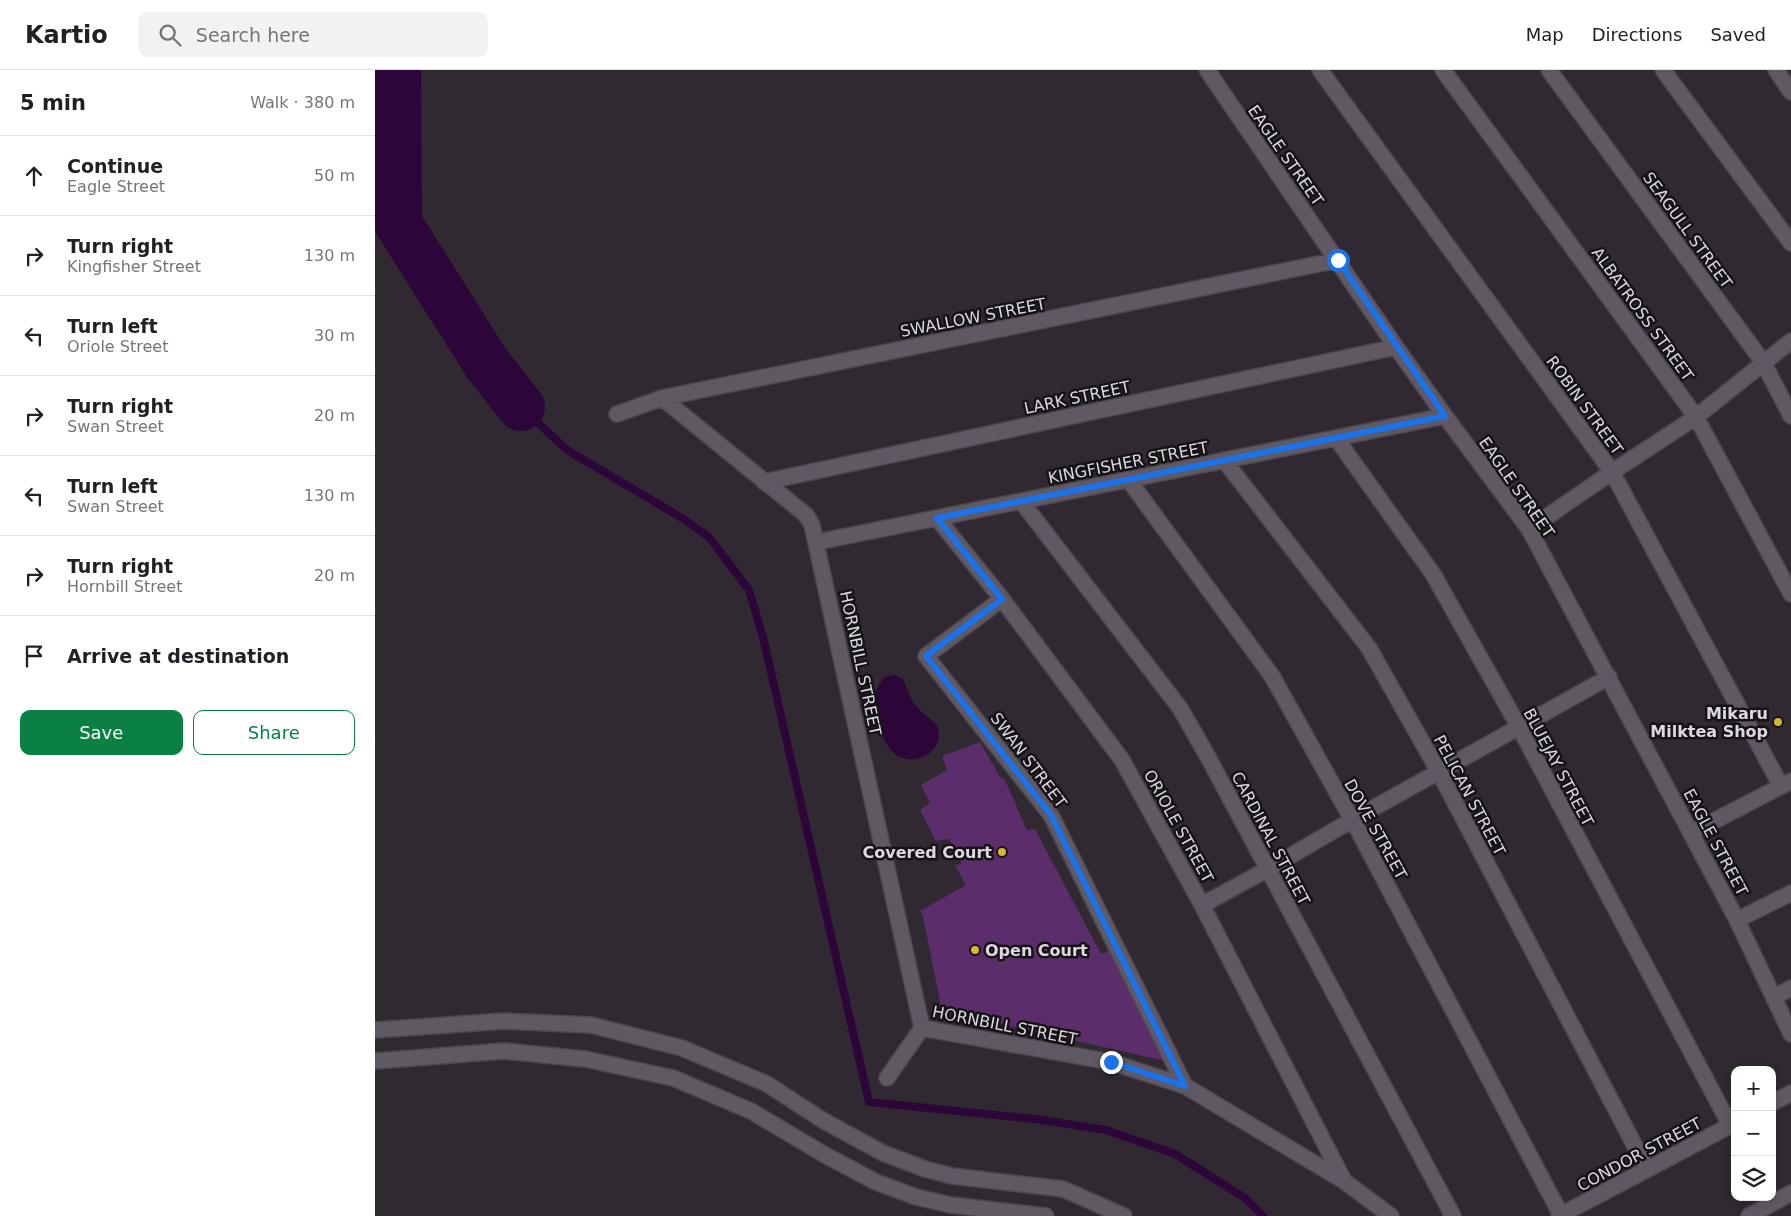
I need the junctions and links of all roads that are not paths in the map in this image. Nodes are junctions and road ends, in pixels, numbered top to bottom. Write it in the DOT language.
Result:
graph roads {
  1 [pos="1207,70"];
  2 [pos="1320,70"];
  3 [pos="1443,70"];
  4 [pos="1549,70"];
  5 [pos="1663,70"];
  6 [pos="1775,70"];
  7 [pos="1791,92"];
  8 [pos="1791,243"];
  9 [pos="1338,260"];
  10 [pos="1791,341"];
  11 [pos="1396,347"];
  12 [pos="1763,362"];
  13 [pos="661,398"];
  14 [pos="617,414"];
  15 [pos="1445,416"];
  16 [pos="1791,416"];
  17 [pos="1696,418"];
  18 [pos="1336,438"];
  19 [pos="1224,460"];
  20 [pos="1612,472"];
  21 [pos="1128,479"];
  22 [pos="764,482"];
  23 [pos="1021,501"];
  24 [pos="937,518"];
  25 [pos="1529,529"];
  26 [pos="817,542"];
  27 [pos="1791,594"];
  28 [pos="1002,599"];
  29 [pos="1609,677"];
  30 [pos="1519,728"];
  31 [pos="1439,772"];
  32 [pos="1786,783"];
  33 [pos="1352,820"];
  34 [pos="1691,834"];
  35 [pos="1268,869"];
  36 [pos="1791,893"];
  37 [pos="1202,905"];
  38 [pos="1737,920"];
  39 [pos="1791,988"];
  40 [pos="1775,997"];
  41 [pos="922,1028"];
  42 [pos="375,1030"];
  43 [pos="1791,1034"];
  44 [pos="375,1061"];
  45 [pos="887,1078"];
  46 [pos="1185,1086"];
  47 [pos="1791,1093"];
  48 [pos="1776,1101"];
  49 [pos="1731,1120"];
  50 [pos="1731,1125"];
  51 [pos="1647,1169"];
  52 [pos="1344,1181"];
  53 [pos="1791,1193"];
  54 [pos="1046,1216"];
  55 [pos="1124,1216"];
  56 [pos="1391,1216"];
  57 [pos="1453,1216"];
  58 [pos="1560,1216"];
  59 [pos="1749,1216"];
  1 -- 9 [label="street, EAGLE STREET"];
  2 -- 20 [label="street, ROBIN STREET"];
  3 -- 17 [label="street, ALBATROSS STREET"];
  4 -- 12 [label="street, SEAGULL STREET"];
  5 -- 8 [label="street"];
  6 -- 7 [label="street"];
  9 -- 11 [label="street, EAGLE STREET"];
  9 -- 13 [label="street, SWALLOW STREET"];
  10 -- 12 [label="street"];
  11 -- 15 [label="street, EAGLE STREET"];
  11 -- 22 [label="street, LARK STREET"];
  12 -- 16 [label="street, SEAGULL STREET"];
  12 -- 17 [label="street"];
  13 -- 14 [label="street, SWALLOW STREET"];
  13 -- 22 [label="street, HORNBILL STREET"];
  15 -- 18 [label="street, KINGFISHER STREET"];
  15 -- 25 [label="street, EAGLE STREET"];
  17 -- 20 [label="street"];
  17 -- 27 [label="street, ALBATROSS STREET"];
  18 -- 19 [label="street, KINGFISHER STREET"];
  18 -- 30 [label="street, BLUEJAY STREET"];
  19 -- 21 [label="street, KINGFISHER STREET"];
  19 -- 31 [label="street, PELICAN STREET"];
  20 -- 25 [label="street"];
  20 -- 32 [label="street, ROBIN STREET"];
  21 -- 23 [label="street, KINGFISHER STREET"];
  21 -- 33 [label="street, DOVE STREET"];
  22 -- 26 [label="street, HORNBILL STREET"];
  23 -- 24 [label="street, KINGFISHER STREET"];
  23 -- 35 [label="street, CARDINAL STREET"];
  24 -- 26 [label="street, KINGFISHER STREET"];
  24 -- 28 [label="street, ORIOLE STREET"];
  25 -- 29 [label="street, EAGLE STREET"];
  26 -- 41 [label="street, HORNBILL STREET"];
  28 -- 37 [label="street, ORIOLE STREET"];
  28 -- 46 [label="street, SWAN STREET"];
  29 -- 30 [label="street"];
  29 -- 34 [label="street, EAGLE STREET"];
  30 -- 31 [label="street"];
  30 -- 49 [label="street, BLUEJAY STREET"];
  31 -- 33 [label="street"];
  31 -- 51 [label="street, PELICAN STREET"];
  32 -- 34 [label="street"];
  33 -- 35 [label="street"];
  33 -- 58 [label="street, DOVE STREET"];
  34 -- 38 [label="street, EAGLE STREET"];
  35 -- 37 [label="street"];
  35 -- 57 [label="street, CARDINAL STREET"];
  36 -- 38 [label="street"];
  37 -- 52 [label="street, ORIOLE STREET"];
  38 -- 40 [label="street, EAGLE STREET"];
  39 -- 40 [label="street"];
  40 -- 43 [label="street, EAGLE STREET"];
  41 -- 45 [label="street"];
  41 -- 46 [label="street, HORNBILL STREET"];
  42 -- 55 [label="street"];
  44 -- 54 [label="street"];
  46 -- 52 [label="street, HORNBILL STREET"];
  47 -- 48 [label="street"];
  50 -- 51 [label="street, CONDOR STREET"];
  51 -- 58 [label="street, CONDOR STREET"];
  52 -- 56 [label="street, HORNBILL STREET"];
  53 -- 59 [label="street"];
}
